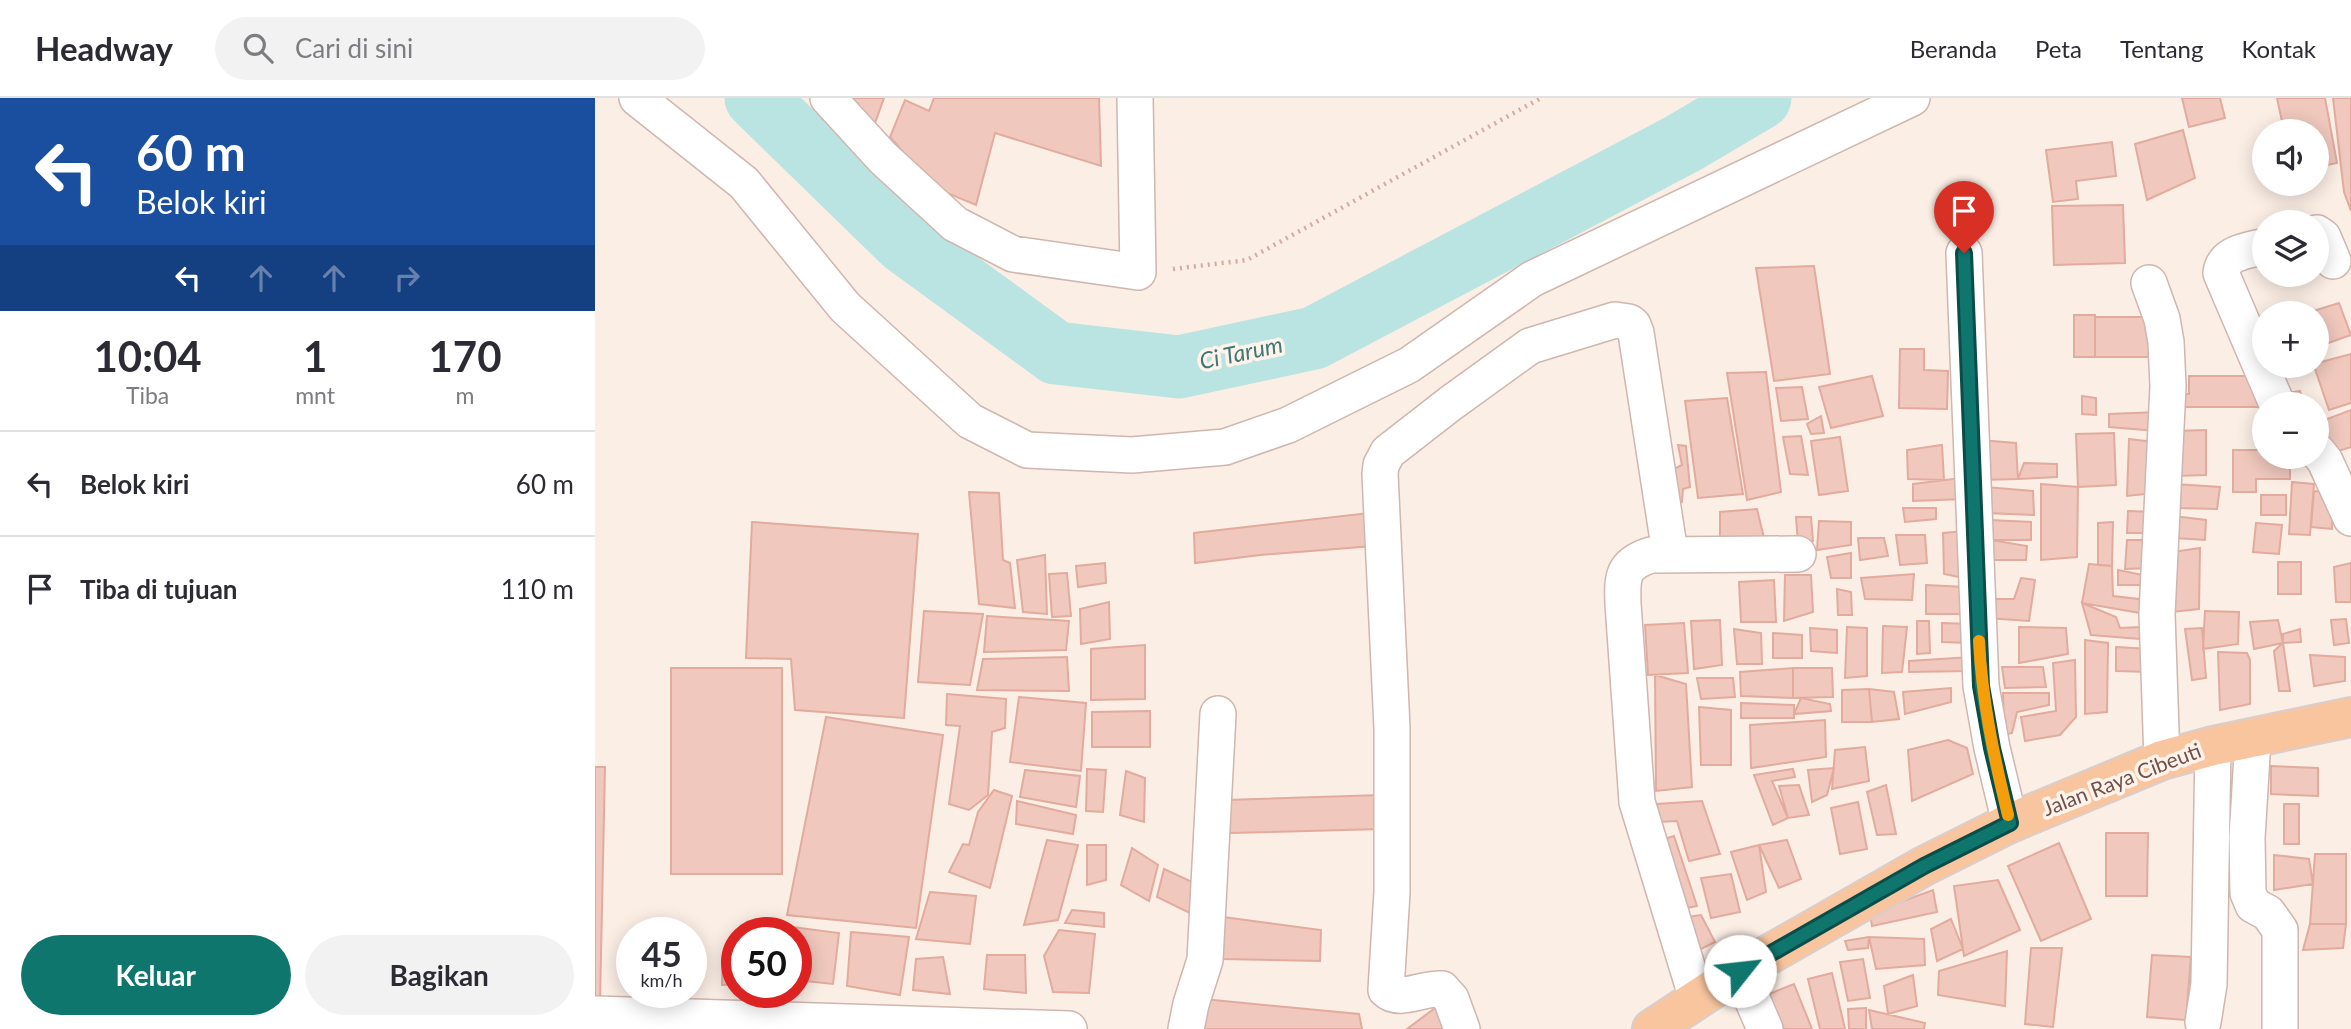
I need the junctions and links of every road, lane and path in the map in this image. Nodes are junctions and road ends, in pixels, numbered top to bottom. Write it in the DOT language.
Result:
graph roads {
  1 [pos="637,98"];
  2 [pos="828,98"];
  3 [pos="1135,98"];
  4 [pos="1541,98"];
  5 [pos="1912,98"];
  6 [pos="2252,250"];
  7 [pos="1964,253"];
  8 [pos="1138,272"];
  9 [pos="2149,283"];
  10 [pos="2272,392"];
  11 [pos="2329,469"];
  12 [pos="2351,518"];
  13 [pos="1671,553"];
  14 [pos="1798,554"];
  15 [pos="1218,714"];
  16 [pos="2351,717"];
  17 [pos="2253,739"];
  18 [pos="2213,746"];
  19 [pos="2162,760"];
  20 [pos="2010,823"];
  21 [pos="1740,971"];
  22 [pos="1697,999"];
  23 [pos="595,1014"];
  24 [pos="2203,1022"];
  25 [pos="1069,1029"];
  26 [pos="1187,1029"];
  27 [pos="1462,1029"];
  28 [pos="1652,1029"];
  29 [pos="1765,1029"];
  30 [pos="2280,1029"];
  1 -- 5 [label="street"];
  2 -- 8 [label="street"];
  3 -- 8 [label="street"];
  4 -- 8 [label="path"];
  6 -- 10 [label="street"];
  7 -- 20 [label="street"];
  9 -- 19 [label="street"];
  11 -- 12 [label="street"];
  13 -- 14 [label="street"];
  13 -- 22 [label="street"];
  13 -- 27 [label="street"];
  15 -- 26 [label="street"];
  16 -- 17 [label="main road, Jalan Raya Cibeuti"];
  17 -- 18 [label="main road, Jalan Raya Cibeuti"];
  17 -- 30 [label="street"];
  18 -- 19 [label="main road, Jalan Raya Cibeuti"];
  18 -- 24 [label="street"];
  19 -- 20 [label="main road, Jalan Raya Cibeuti"];
  20 -- 21 [label="main road, Jalan Raya Cibeuti"];
  21 -- 22 [label="main road, Jalan Raya Cibeuti"];
  21 -- 29 [label="street"];
  22 -- 28 [label="main road, Jalan Raya Cibeuti"];
  23 -- 25 [label="street"];
}
